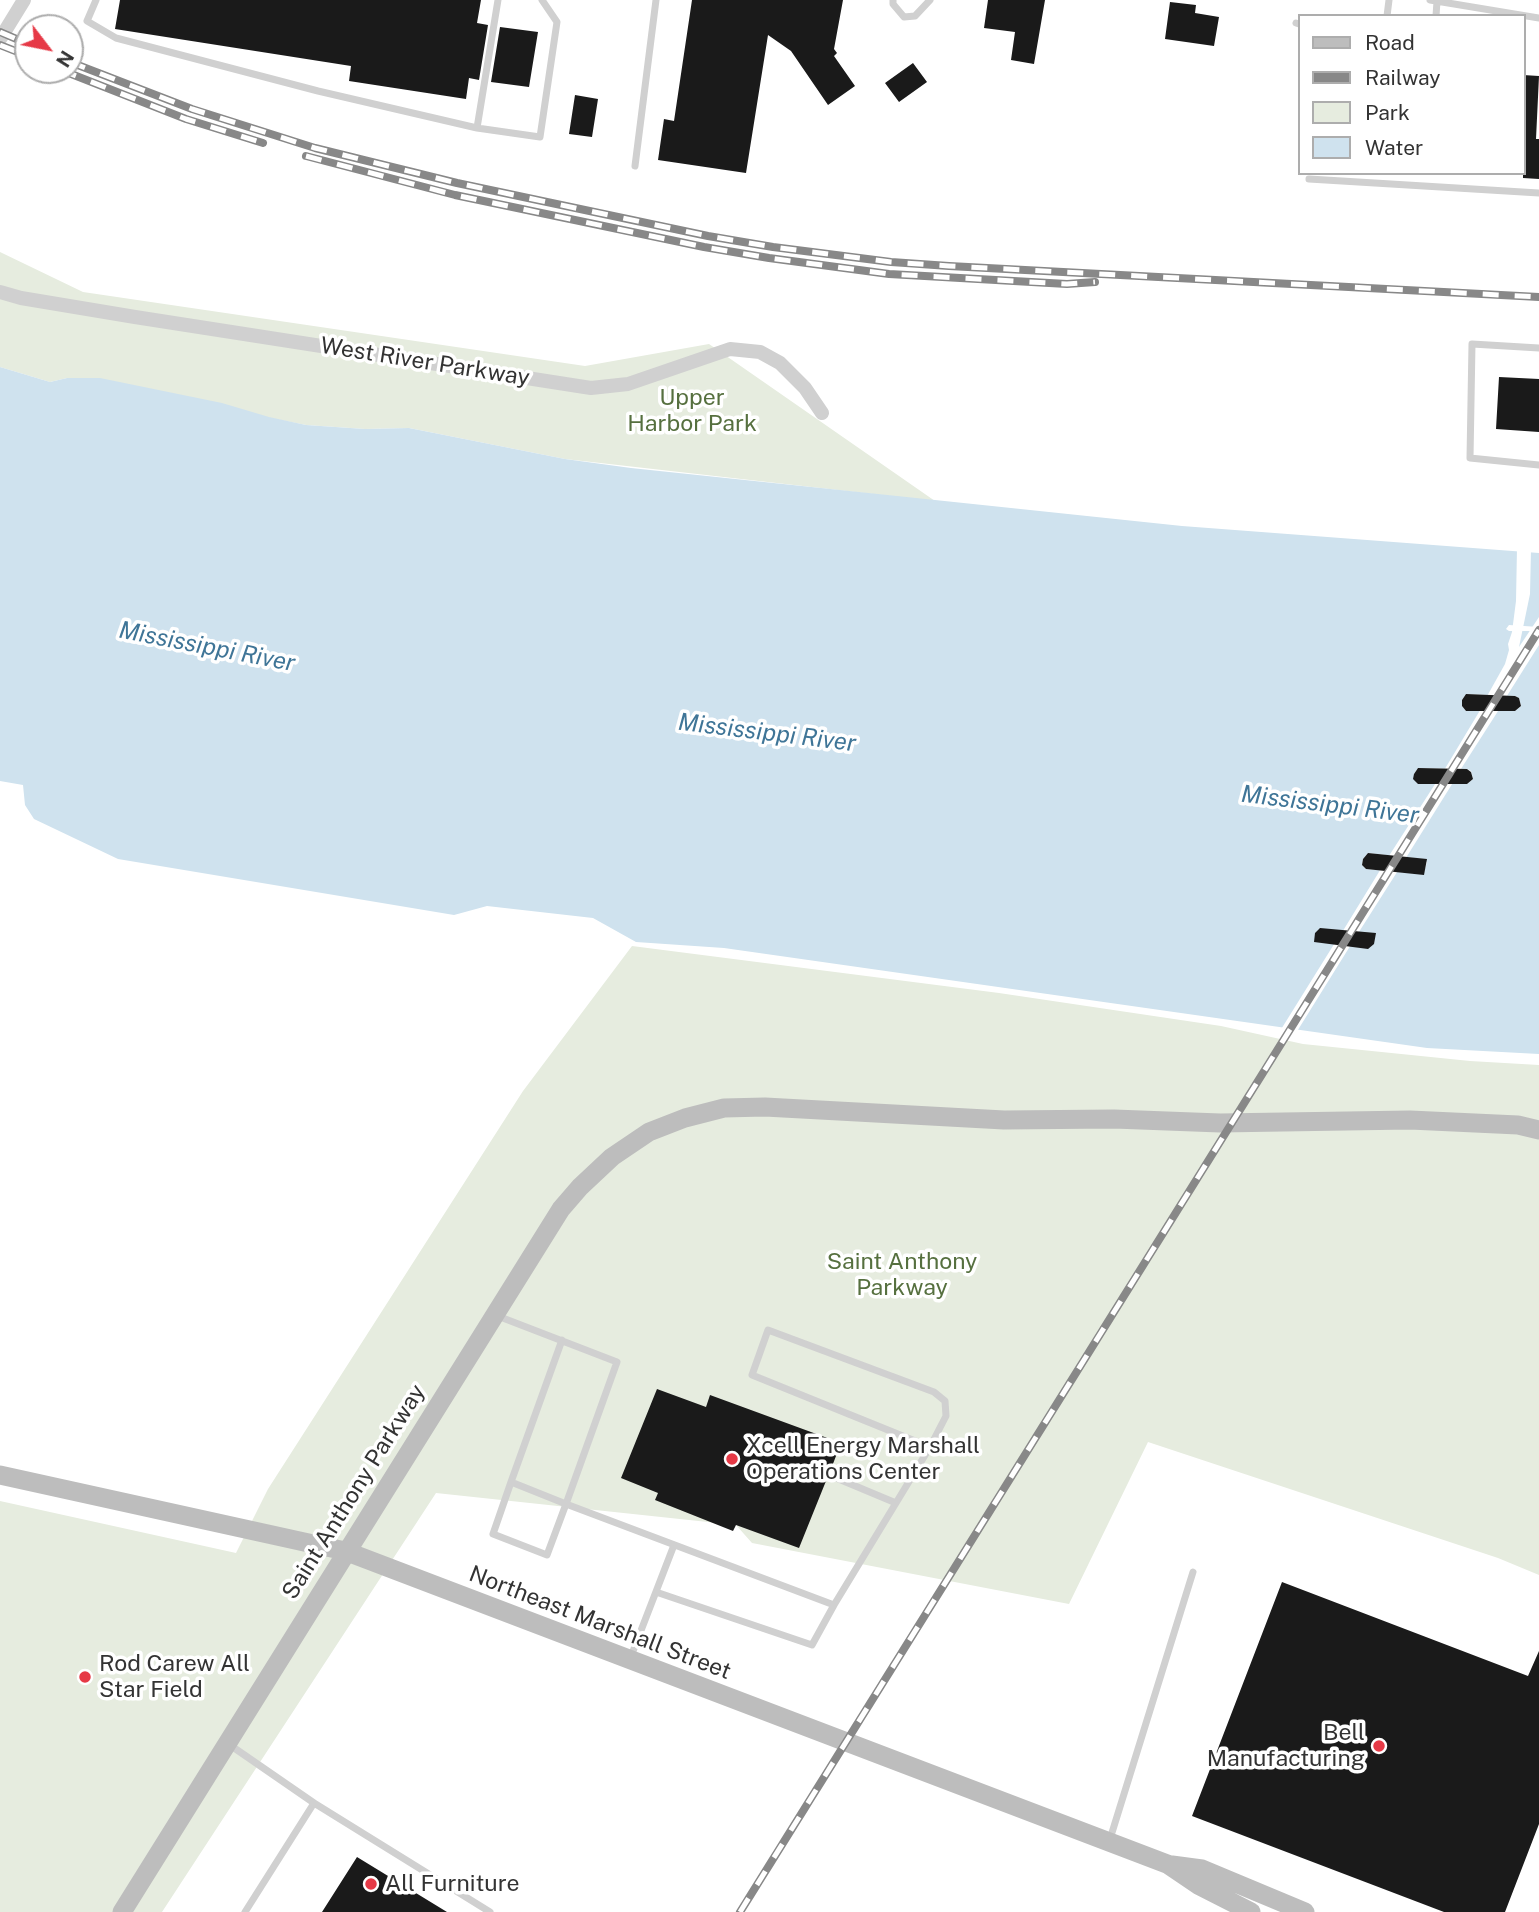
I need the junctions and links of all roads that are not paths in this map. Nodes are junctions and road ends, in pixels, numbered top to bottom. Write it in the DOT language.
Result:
graph roads {
  1 [pos="24,0"];
  2 [pos="96,0"];
  3 [pos="498,0"];
  4 [pos="542,0"];
  5 [pos="656,0"];
  6 [pos="893,0"];
  7 [pos="930,0"];
  8 [pos="1434,1"];
  9 [pos="1514,14"];
  10 [pos="0,39"];
  11 [pos="477,128"];
  12 [pos="635,166"];
  13 [pos="1373,175"];
  14 [pos="1309,179"];
  15 [pos="1372,183"];
  16 [pos="1539,193"];
  17 [pos="0,292"];
  18 [pos="1539,348"];
  19 [pos="822,413"];
  20 [pos="1539,465"];
  21 [pos="1539,1130"];
  22 [pos="494,1314"];
  23 [pos="562,1340"];
  24 [pos="930,1447"];
  25 [pos="0,1475"];
  26 [pos="829,1475"];
  27 [pos="511,1482"];
  28 [pos="896,1503"];
  29 [pos="566,1504"];
  30 [pos="674,1545"];
  31 [pos="345,1551"];
  32 [pos="1193,1572"];
  33 [pos="656,1592"];
  34 [pos="834,1605"];
  35 [pos="630,1661"];
  36 [pos="227,1742"];
  37 [pos="314,1803"];
  38 [pos="1109,1842"];
  39 [pos="1230,1898"];
  40 [pos="122,1912"];
  41 [pos="245,1912"];
  42 [pos="490,1912"];
  43 [pos="1251,1912"];
  44 [pos="1305,1912"];
  1 -- 10 [label="street"];
  2 -- 11 [label="lane"];
  3 -- 11 [label="lane"];
  4 -- 11 [label="lane"];
  5 -- 12 [label="lane"];
  6 -- 7 [label="lane"];
  8 -- 9 [label="lane"];
  13 -- 15 [label="lane"];
  14 -- 15 [label="lane"];
  15 -- 16 [label="lane"];
  17 -- 19 [label="street, West River Parkway"];
  18 -- 20 [label="lane"];
  21 -- 22 [label="street, Saint Anthony Parkway"];
  22 -- 23 [label="lane"];
  22 -- 31 [label="street, Saint Anthony Parkway"];
  23 -- 27 [label="lane"];
  23 -- 29 [label="lane"];
  24 -- 24 [label="lane"];
  24 -- 28 [label="lane"];
  25 -- 31 [label="street, Northeast Marshall Street"];
  26 -- 28 [label="lane"];
  27 -- 29 [label="lane"];
  27 -- 29 [label="lane"];
  28 -- 34 [label="lane"];
  29 -- 30 [label="lane"];
  30 -- 33 [label="lane"];
  30 -- 34 [label="lane"];
  31 -- 35 [label="street, Northeast Marshall Street"];
  31 -- 36 [label="street, Saint Anthony Parkway"];
  32 -- 38 [label="lane"];
  33 -- 34 [label="lane"];
  33 -- 35 [label="lane"];
  35 -- 38 [label="street, Northeast Marshall Street"];
  36 -- 37 [label="lane"];
  36 -- 40 [label="street, Saint Anthony Parkway"];
  37 -- 41 [label="lane"];
  37 -- 42 [label="lane"];
  38 -- 39 [label="street, Northeast Marshall Street"];
  39 -- 43 [label="street"];
  39 -- 44 [label="street"];
}
